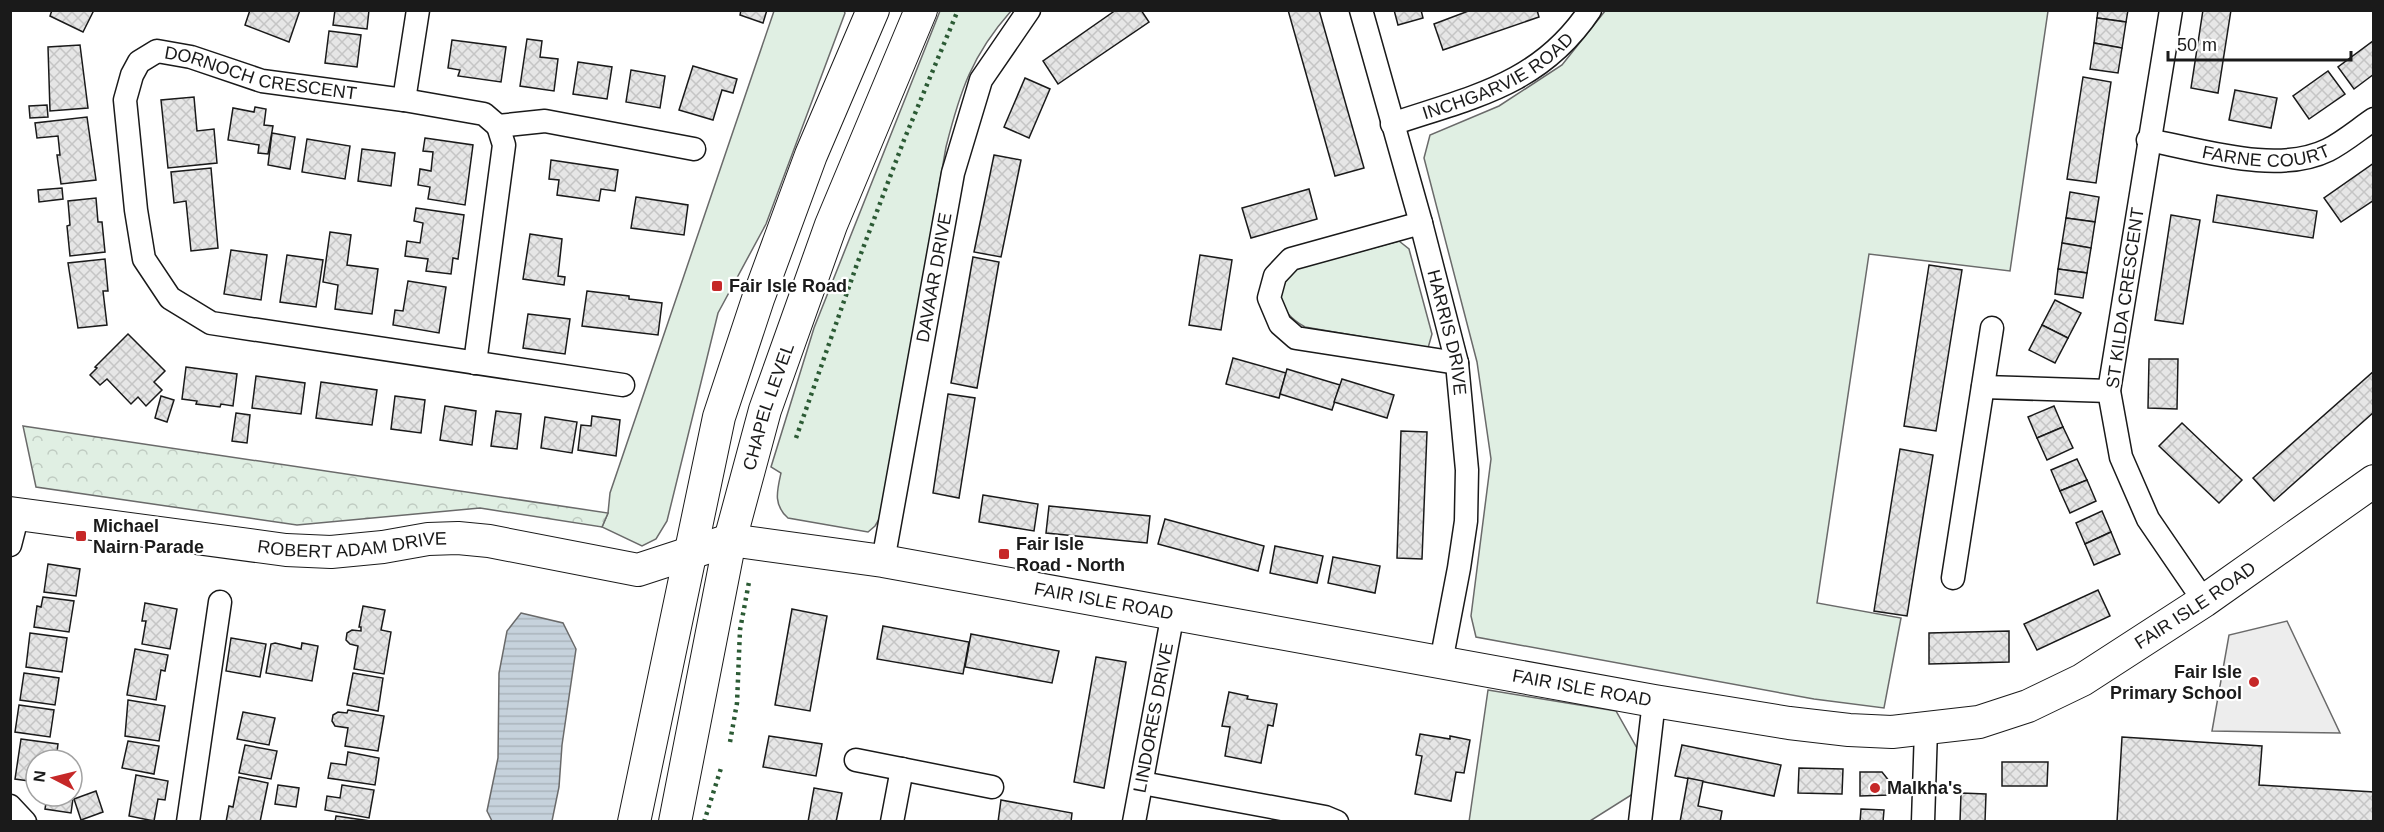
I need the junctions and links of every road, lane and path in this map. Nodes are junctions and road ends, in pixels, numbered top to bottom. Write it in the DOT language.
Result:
graph roads {
  1 [pos="418,10"];
  2 [pos="873,10"];
  3 [pos="921,10"];
  4 [pos="1029,10"];
  5 [pos="1361,10"];
  6 [pos="1590,10"];
  7 [pos="2170,10"];
  8 [pos="404,100"];
  9 [pos="2373,119"];
  10 [pos="1392,124"];
  11 [pos="498,126"];
  12 [pos="2148,140"];
  13 [pos="694,149"];
  14 [pos="1421,223"];
  15 [pos="1992,328"];
  16 [pos="475,363"];
  17 [pos="1457,363"];
  18 [pos="623,385"];
  19 [pos="1983,387"];
  20 [pos="2109,391"];
  21 [pos="2373,481"];
  22 [pos="14,513"];
  23 [pos="730,540"];
  24 [pos="10,545"];
  25 [pos="689,553"];
  26 [pos="883,561"];
  27 [pos="1953,578"];
  28 [pos="2204,601"];
  29 [pos="220,602"];
  30 [pos="1173,613"];
  31 [pos="1441,662"];
  32 [pos="1654,701"];
  33 [pos="1926,729"];
  34 [pos="856,760"];
  35 [pos="902,769"];
  36 [pos="1142,783"];
  37 [pos="992,787"];
  38 [pos="10,806"];
  39 [pos="25,822"];
  40 [pos="188,822"];
  41 [pos="634,822"];
  42 [pos="675,822"];
  43 [pos="892,822"];
  44 [pos="1134,822"];
  45 [pos="1337,822"];
  46 [pos="1640,822"];
  47 [pos="1923,822"];
  1 -- 8 [label="street"];
  2 -- 25 [label="street"];
  3 -- 23 [label="street, CHAPEL LEVEL"];
  4 -- 26 [label="street, DAVAAR DRIVE"];
  5 -- 10 [label="street, HARRIS DRIVE"];
  6 -- 10 [label="street, INCHGARVIE ROAD"];
  7 -- 12 [label="street, ST KILDA CRESCENT"];
  8 -- 11 [label="street, DORNOCH CRESCENT"];
  8 -- 16 [label="street, DORNOCH CRESCENT"];
  9 -- 12 [label="street, FARNE COURT"];
  10 -- 14 [label="street, HARRIS DRIVE"];
  11 -- 13 [label="street"];
  11 -- 16 [label="street"];
  12 -- 20 [label="street, ST KILDA CRESCENT"];
  14 -- 17 [label="street, HARRIS DRIVE"];
  14 -- 17 [label="street"];
  15 -- 19 [label="street"];
  16 -- 18 [label="street, DORNOCH CRESCENT"];
  17 -- 31 [label="street, HARRIS DRIVE"];
  19 -- 20 [label="street"];
  19 -- 27 [label="street"];
  20 -- 28 [label="street, ST KILDA CRESCENT"];
  21 -- 28 [label="street, FAIR ISLE ROAD"];
  22 -- 24 [label="street"];
  22 -- 25 [label="street, ROBERT ADAM DRIVE"];
  23 -- 25 [label="street, ROBERT ADAM DRIVE"];
  23 -- 26 [label="street, FAIR ISLE ROAD"];
  23 -- 42 [label="street, CHAPEL LEVEL"];
  25 -- 41 [label="street"];
  26 -- 30 [label="street, FAIR ISLE ROAD"];
  28 -- 33 [label="street, FAIR ISLE ROAD"];
  29 -- 40 [label="street"];
  30 -- 31 [label="street, FAIR ISLE ROAD"];
  30 -- 36 [label="street, LINDORES DRIVE"];
  31 -- 32 [label="street, FAIR ISLE ROAD"];
  32 -- 33 [label="street, FAIR ISLE ROAD"];
  32 -- 46 [label="street"];
  33 -- 47 [label="street"];
  34 -- 35 [label="street"];
  35 -- 37 [label="street"];
  35 -- 43 [label="street"];
  36 -- 44 [label="street, LINDORES DRIVE"];
  36 -- 45 [label="street"];
  38 -- 39 [label="street"];
}
